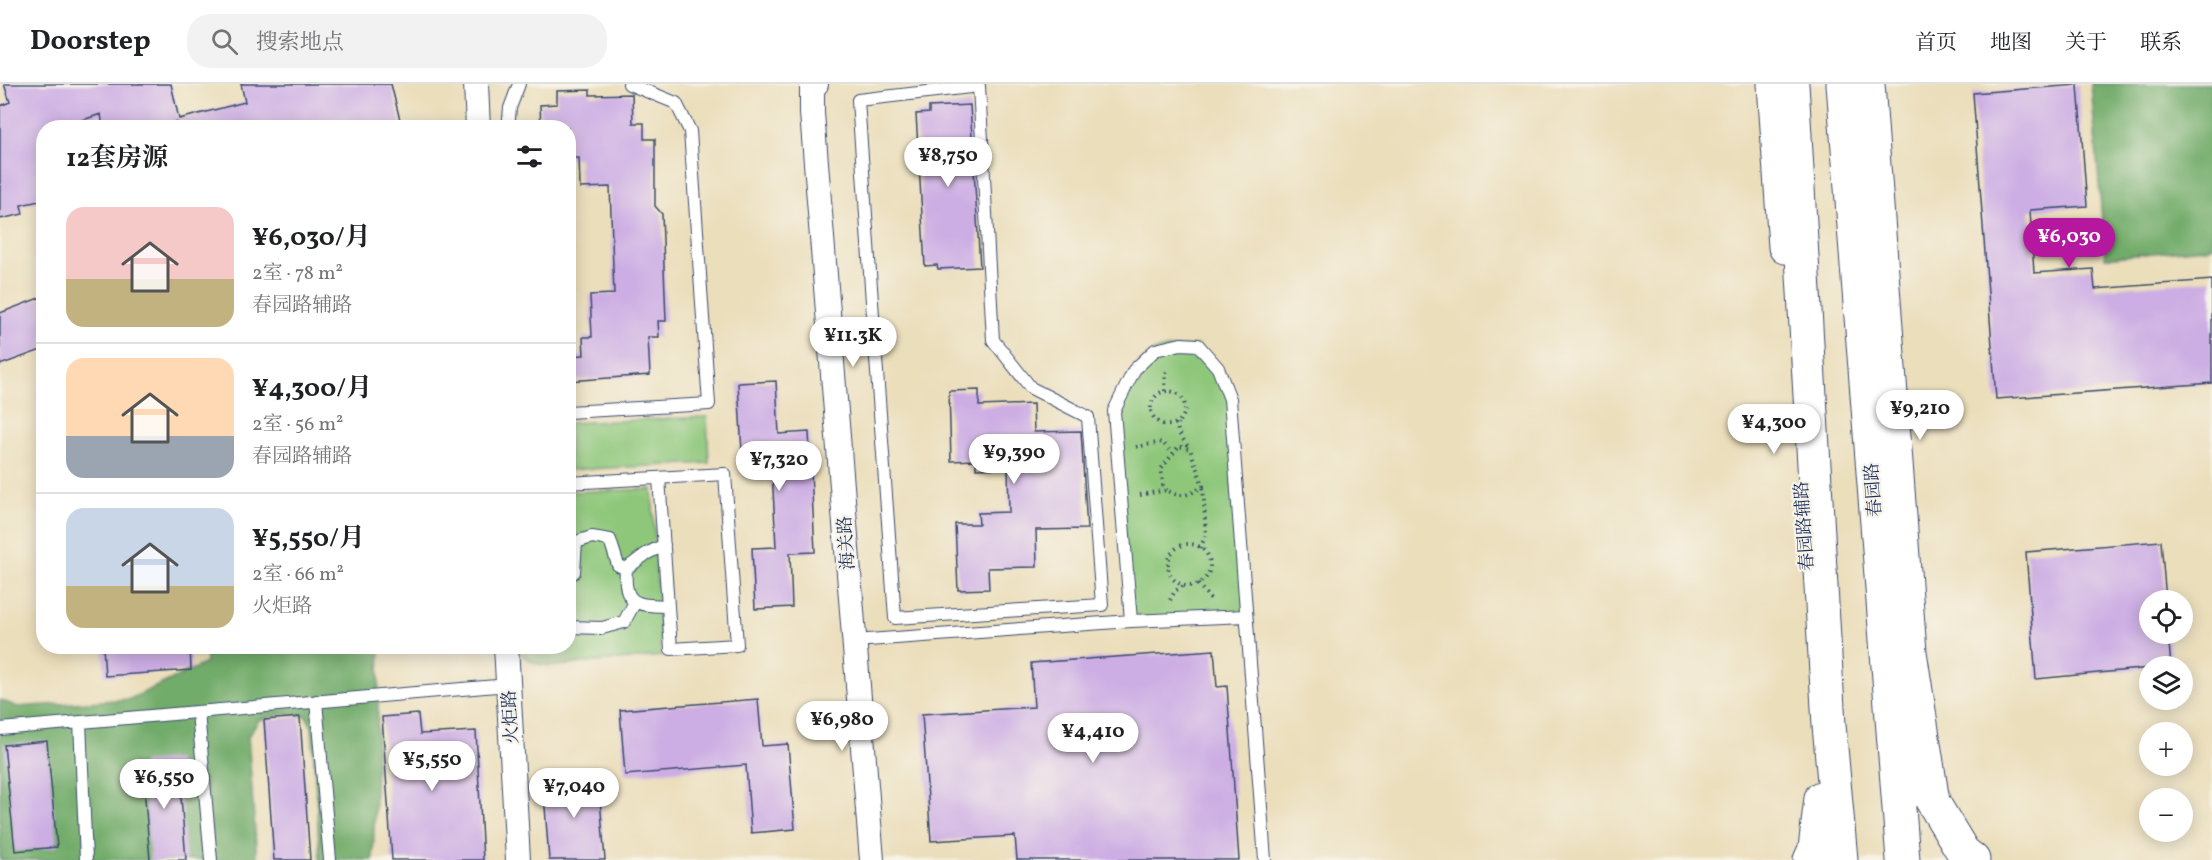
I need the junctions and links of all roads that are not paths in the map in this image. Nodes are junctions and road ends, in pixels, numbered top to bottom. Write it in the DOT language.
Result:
graph roads {
  1 [pos="476,84"];
  2 [pos="519,84"];
  3 [pos="629,84"];
  4 [pos="816,84"];
  5 [pos="1774,84"];
  6 [pos="1792,84"];
  7 [pos="1843,84"];
  8 [pos="1868,84"];
  9 [pos="478,120"];
  10 [pos="509,120"];
  11 [pos="875,345"];
  12 [pos="831,349"];
  13 [pos="576,412"];
  14 [pos="659,478"];
  15 [pos="576,483"];
  16 [pos="576,542"];
  17 [pos="664,545"];
  18 [pos="626,569"];
  19 [pos="635,602"];
  20 [pos="668,606"];
  21 [pos="1246,616"];
  22 [pos="1131,621"];
  23 [pos="576,627"];
  24 [pos="854,641"];
  25 [pos="506,654"];
  26 [pos="508,685"];
  27 [pos="316,701"];
  28 [pos="198,712"];
  29 [pos="80,722"];
  30 [pos="1829,725"];
  31 [pos="0,729"];
  32 [pos="1891,732"];
  33 [pos="1933,802"];
  34 [pos="1818,825"];
  35 [pos="86,860"];
  36 [pos="211,860"];
  37 [pos="330,860"];
  38 [pos="518,860"];
  39 [pos="872,860"];
  40 [pos="1265,860"];
  41 [pos="1810,860"];
  42 [pos="1841,860"];
  43 [pos="1902,860"];
  44 [pos="1973,860"];
  1 -- 9 [label="street"];
  2 -- 10 [label="lane"];
  3 -- 13 [label="lane"];
  4 -- 12 [label="street, 海关路"];
  5 -- 34 [label="main road, 春园路辅路"];
  6 -- 30 [label="main road"];
  7 -- 32 [label="main road, 春园路"];
  8 -- 33 [label="main road"];
  11 -- 11 [label="lane"];
  11 -- 12 [label="lane"];
  12 -- 24 [label="street, 海关路"];
  14 -- 15 [label="lane"];
  14 -- 17 [label="lane"];
  14 -- 20 [label="lane"];
  16 -- 18 [label="lane"];
  17 -- 18 [label="lane"];
  17 -- 20 [label="lane"];
  18 -- 19 [label="lane"];
  19 -- 20 [label="lane"];
  19 -- 23 [label="lane"];
  21 -- 22 [label="lane"];
  21 -- 22 [label="lane"];
  21 -- 40 [label="lane"];
  22 -- 24 [label="lane"];
  24 -- 39 [label="street, 海关路"];
  25 -- 26 [label="street, 火炬路"];
  26 -- 27 [label="lane"];
  26 -- 38 [label="street, 火炬路"];
  27 -- 28 [label="lane"];
  27 -- 37 [label="lane"];
  28 -- 29 [label="lane"];
  28 -- 36 [label="lane"];
  29 -- 31 [label="lane"];
  29 -- 35 [label="lane"];
  30 -- 34 [label="main road"];
  30 -- 42 [label="main road"];
  32 -- 33 [label="main road"];
  32 -- 43 [label="main road, 春园路"];
  33 -- 44 [label="main road"];
  34 -- 41 [label="main road"];
}
